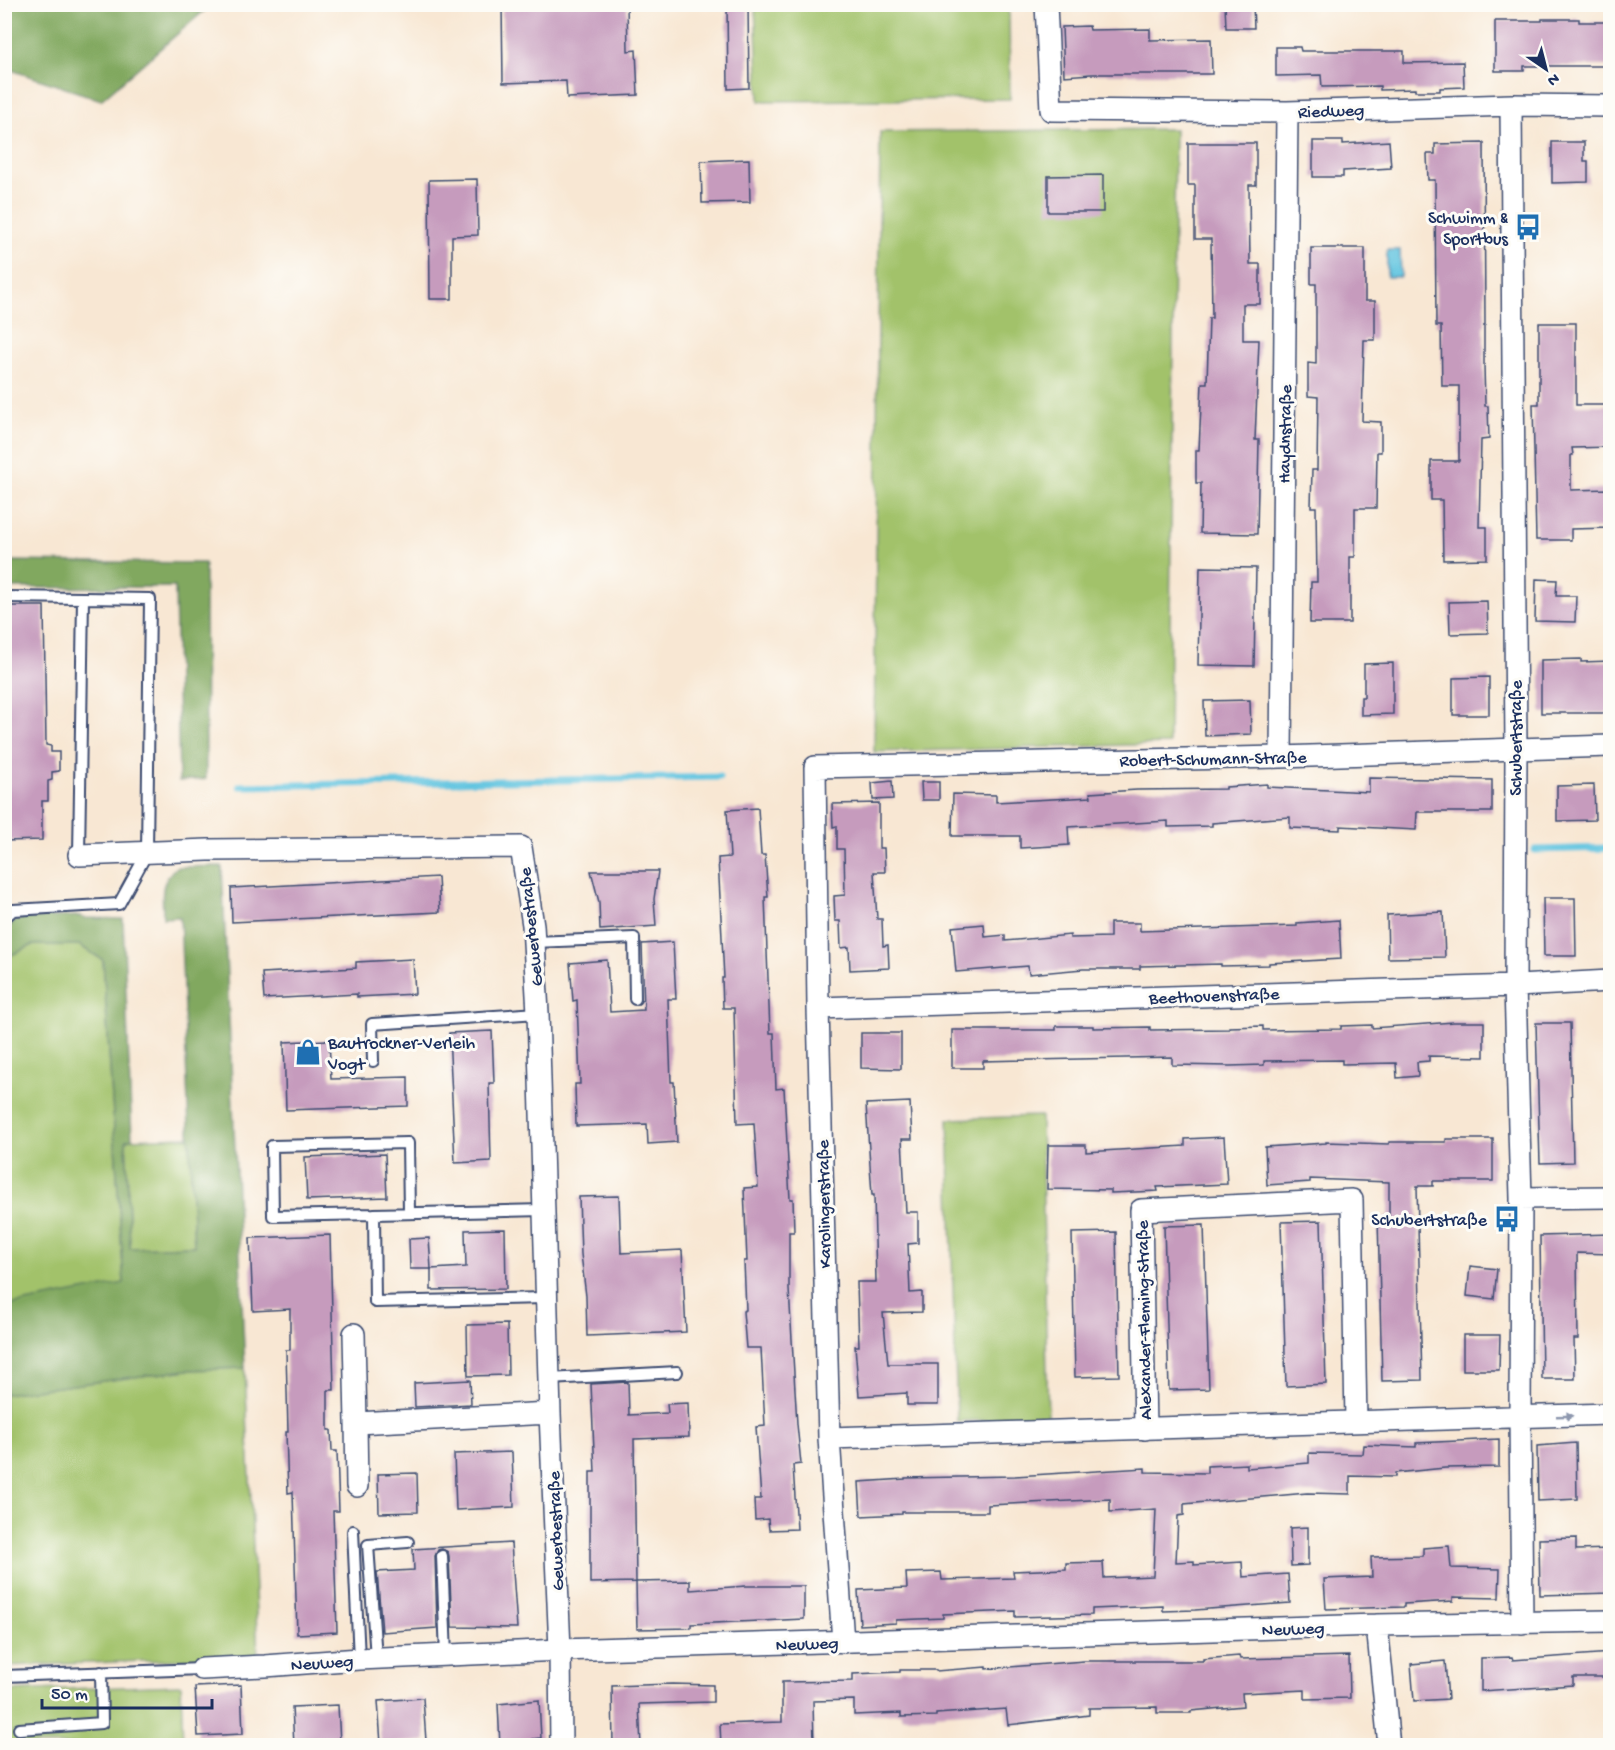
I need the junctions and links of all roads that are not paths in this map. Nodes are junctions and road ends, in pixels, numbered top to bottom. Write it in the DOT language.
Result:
graph roads {
  1 [pos="1046,4"];
  2 [pos="1511,105"];
  3 [pos="1611,106"];
  4 [pos="1287,112"];
  5 [pos="4,597"];
  6 [pos="83,598"];
  7 [pos="1611,746"];
  8 [pos="1516,749"];
  9 [pos="1281,757"];
  10 [pos="814,766"];
  11 [pos="147,853"];
  12 [pos="79,855"];
  13 [pos="4,918"];
  14 [pos="534,942"];
  15 [pos="1611,981"];
  16 [pos="1515,986"];
  17 [pos="635,999"];
  18 [pos="818,1008"];
  19 [pos="538,1013"];
  20 [pos="373,1060"];
  21 [pos="1611,1197"];
  22 [pos="1521,1198"];
  23 [pos="544,1210"];
  24 [pos="409,1213"];
  25 [pos="374,1214"];
  26 [pos="546,1298"];
  27 [pos="354,1334"];
  28 [pos="676,1372"];
  29 [pos="549,1378"];
  30 [pos="550,1413"];
  31 [pos="1611,1414"];
  32 [pos="1520,1417"];
  33 [pos="1356,1421"];
  34 [pos="356,1423"];
  35 [pos="1145,1429"];
  36 [pos="829,1438"];
  37 [pos="357,1486"];
  38 [pos="353,1531"];
  39 [pos="408,1542"];
  40 [pos="442,1556"];
  41 [pos="1611,1621"];
  42 [pos="1522,1623"];
  43 [pos="1377,1625"];
  44 [pos="843,1642"];
  45 [pos="560,1650"];
  46 [pos="446,1655"];
  47 [pos="367,1658"];
  48 [pos="202,1669"];
  49 [pos="101,1672"];
  50 [pos="4,1676"];
  51 [pos="19,1729"];
  52 [pos="561,1746"];
  53 [pos="1389,1746"];
  1 -- 4 [label="street, Riedweg"];
  2 -- 3 [label="street, Riedweg"];
  2 -- 4 [label="street, Riedweg"];
  2 -- 8 [label="street, Schubertstraße"];
  4 -- 9 [label="street, Haydnstraße"];
  5 -- 6 [label="lane"];
  6 -- 11 [label="lane"];
  6 -- 12 [label="lane"];
  7 -- 8 [label="street, Robert-Schumann-Straße"];
  8 -- 9 [label="street, Robert-Schumann-Straße"];
  8 -- 16 [label="street, Schubertstraße"];
  9 -- 10 [label="street, Robert-Schumann-Straße"];
  10 -- 18 [label="street, Karolingerstraße"];
  11 -- 12 [label="street, Gewerbestraße"];
  11 -- 13 [label="lane"];
  11 -- 14 [label="street, Gewerbestraße"];
  14 -- 17 [label="lane"];
  14 -- 19 [label="street, Gewerbestraße"];
  15 -- 16 [label="street, Beethovenstraße"];
  16 -- 18 [label="street, Beethovenstraße"];
  16 -- 22 [label="street, Schubertstraße"];
  18 -- 36 [label="street, Karolingerstraße"];
  19 -- 20 [label="lane"];
  19 -- 23 [label="street, Gewerbestraße"];
  21 -- 22 [label="street"];
  22 -- 32 [label="street, Schubertstraße"];
  23 -- 24 [label="lane"];
  23 -- 26 [label="street, Gewerbestraße"];
  24 -- 25 [label="lane"];
  24 -- 25 [label="lane"];
  25 -- 26 [label="lane"];
  26 -- 29 [label="street, Gewerbestraße"];
  27 -- 34 [label="street"];
  28 -- 29 [label="lane"];
  29 -- 30 [label="street, Gewerbestraße"];
  30 -- 34 [label="street"];
  30 -- 45 [label="street, Gewerbestraße"];
  32 -- 31 [label="street, Alexander-Fleming-Straße, one-way"];
  32 -- 33 [label="street, Alexander-Fleming-Straße"];
  32 -- 42 [label="street, Schubertstraße"];
  33 -- 35 [label="street, Alexander-Fleming-Straße"];
  33 -- 35 [label="street, Alexander-Fleming-Straße"];
  34 -- 37 [label="street"];
  35 -- 36 [label="street, Alexander-Fleming-Straße"];
  36 -- 44 [label="street, Karolingerstraße"];
  38 -- 47 [label="lane"];
  39 -- 47 [label="lane"];
  40 -- 46 [label="lane"];
  41 -- 42 [label="street, Neuweg"];
  42 -- 43 [label="street, Neuweg"];
  43 -- 44 [label="street, Neuweg"];
  43 -- 53 [label="street"];
  44 -- 45 [label="street, Neuweg"];
  45 -- 46 [label="street, Neuweg"];
  45 -- 52 [label="street, Gewerbestraße"];
  46 -- 47 [label="street, Neuweg"];
  47 -- 48 [label="street, Neuweg"];
  48 -- 49 [label="lane, Neuweg"];
  49 -- 50 [label="lane, Neuweg"];
  49 -- 51 [label="lane"];
}
